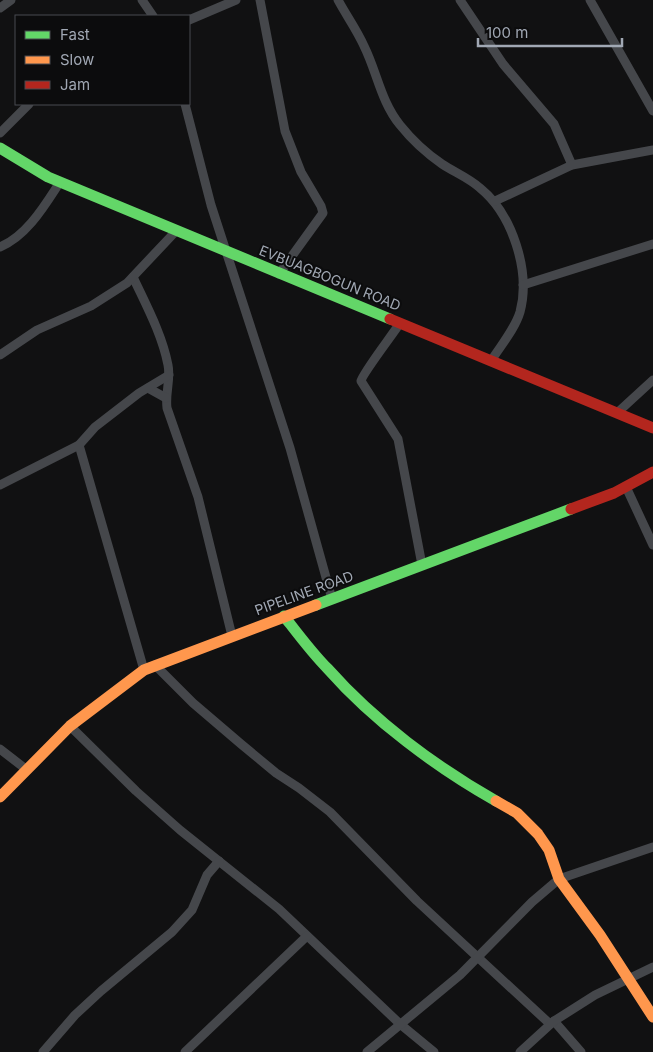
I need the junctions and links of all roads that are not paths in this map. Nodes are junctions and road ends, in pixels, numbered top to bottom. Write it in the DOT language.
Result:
graph roads {
  1 [pos="10,0"];
  2 [pos="142,0"];
  3 [pos="236,0"];
  4 [pos="260,0"];
  5 [pos="338,0"];
  6 [pos="460,0"];
  7 [pos="590,0"];
  8 [pos="0,8"];
  9 [pos="152,15"];
  10 [pos="190,20"];
  11 [pos="29,105"];
  12 [pos="185,105"];
  13 [pos="653,111"];
  14 [pos="0,134"];
  15 [pos="0,148"];
  16 [pos="653,150"];
  17 [pos="572,165"];
  18 [pos="60,182"];
  19 [pos="495,200"];
  20 [pos="176,231"];
  21 [pos="653,244"];
  22 [pos="0,246"];
  23 [pos="227,252"];
  24 [pos="280,274"];
  25 [pos="133,277"];
  26 [pos="523,285"];
  27 [pos="400,323"];
  28 [pos="0,355"];
  29 [pos="491,361"];
  30 [pos="168,375"];
  31 [pos="653,380"];
  32 [pos="148,388"];
  33 [pos="166,398"];
  34 [pos="617,413"];
  35 [pos="653,428"];
  36 [pos="79,445"];
  37 [pos="653,472"];
  38 [pos="0,485"];
  39 [pos="627,488"];
  40 [pos="653,545"];
  41 [pos="422,565"];
  42 [pos="332,599"];
  43 [pos="284,616"];
  44 [pos="232,636"];
  45 [pos="155,665"];
  46 [pos="144,670"];
  47 [pos="70,726"];
  48 [pos="0,749"];
  49 [pos="27,770"];
  50 [pos="0,797"];
  51 [pos="653,848"];
  52 [pos="219,861"];
  53 [pos="559,879"];
  54 [pos="308,936"];
  55 [pos="477,958"];
  56 [pos="653,967"];
  57 [pos="628,979"];
  58 [pos="653,1017"];
  59 [pos="552,1023"];
  60 [pos="400,1024"];
  61 [pos="43,1052"];
  62 [pos="185,1052"];
  63 [pos="367,1052"];
  64 [pos="434,1052"];
  65 [pos="520,1052"];
  66 [pos="582,1052"];
  1 -- 8 [label="street"];
  2 -- 9 [label="street"];
  3 -- 10 [label="street"];
  4 -- 24 [label="street"];
  5 -- 19 [label="street"];
  6 -- 17 [label="street"];
  7 -- 13 [label="street"];
  11 -- 14 [label="street"];
  12 -- 23 [label="street"];
  15 -- 18 [label="street, EVBUAGBOGUN ROAD"];
  16 -- 17 [label="street"];
  17 -- 19 [label="street"];
  18 -- 20 [label="street, EVBUAGBOGUN ROAD"];
  18 -- 22 [label="street"];
  19 -- 26 [label="street"];
  20 -- 23 [label="street, EVBUAGBOGUN ROAD"];
  20 -- 25 [label="street"];
  21 -- 26 [label="street"];
  23 -- 24 [label="street, EVBUAGBOGUN ROAD"];
  23 -- 42 [label="street"];
  24 -- 27 [label="street, EVBUAGBOGUN ROAD"];
  25 -- 28 [label="street"];
  25 -- 30 [label="street"];
  26 -- 29 [label="street"];
  27 -- 29 [label="street, EVBUAGBOGUN ROAD"];
  27 -- 41 [label="street"];
  29 -- 34 [label="street, EVBUAGBOGUN ROAD"];
  30 -- 32 [label="street"];
  30 -- 33 [label="street"];
  31 -- 34 [label="street"];
  32 -- 33 [label="street"];
  32 -- 36 [label="street"];
  33 -- 44 [label="street"];
  34 -- 35 [label="street, EVBUAGBOGUN ROAD"];
  36 -- 38 [label="street"];
  36 -- 46 [label="street"];
  37 -- 39 [label="street, PIPELINE ROAD"];
  39 -- 40 [label="street"];
  39 -- 41 [label="street, PIPELINE ROAD"];
  41 -- 42 [label="street, PIPELINE ROAD"];
  42 -- 43 [label="street, PIPELINE ROAD"];
  43 -- 44 [label="street, PIPELINE ROAD"];
  43 -- 53 [label="street"];
  44 -- 45 [label="street, PIPELINE ROAD"];
  45 -- 46 [label="street, PIPELINE ROAD"];
  45 -- 55 [label="street"];
  46 -- 47 [label="street, PIPELINE ROAD"];
  47 -- 49 [label="street, PIPELINE ROAD"];
  47 -- 52 [label="street"];
  48 -- 49 [label="street"];
  49 -- 50 [label="street, PIPELINE ROAD"];
  51 -- 53 [label="street"];
  52 -- 54 [label="street"];
  52 -- 61 [label="street"];
  53 -- 55 [label="street"];
  53 -- 57 [label="street"];
  54 -- 60 [label="street"];
  54 -- 62 [label="street"];
  55 -- 59 [label="street"];
  55 -- 60 [label="street"];
  56 -- 57 [label="street"];
  57 -- 58 [label="street"];
  57 -- 59 [label="street"];
  59 -- 65 [label="street"];
  59 -- 66 [label="street"];
  60 -- 63 [label="street"];
  60 -- 64 [label="street"];
}
